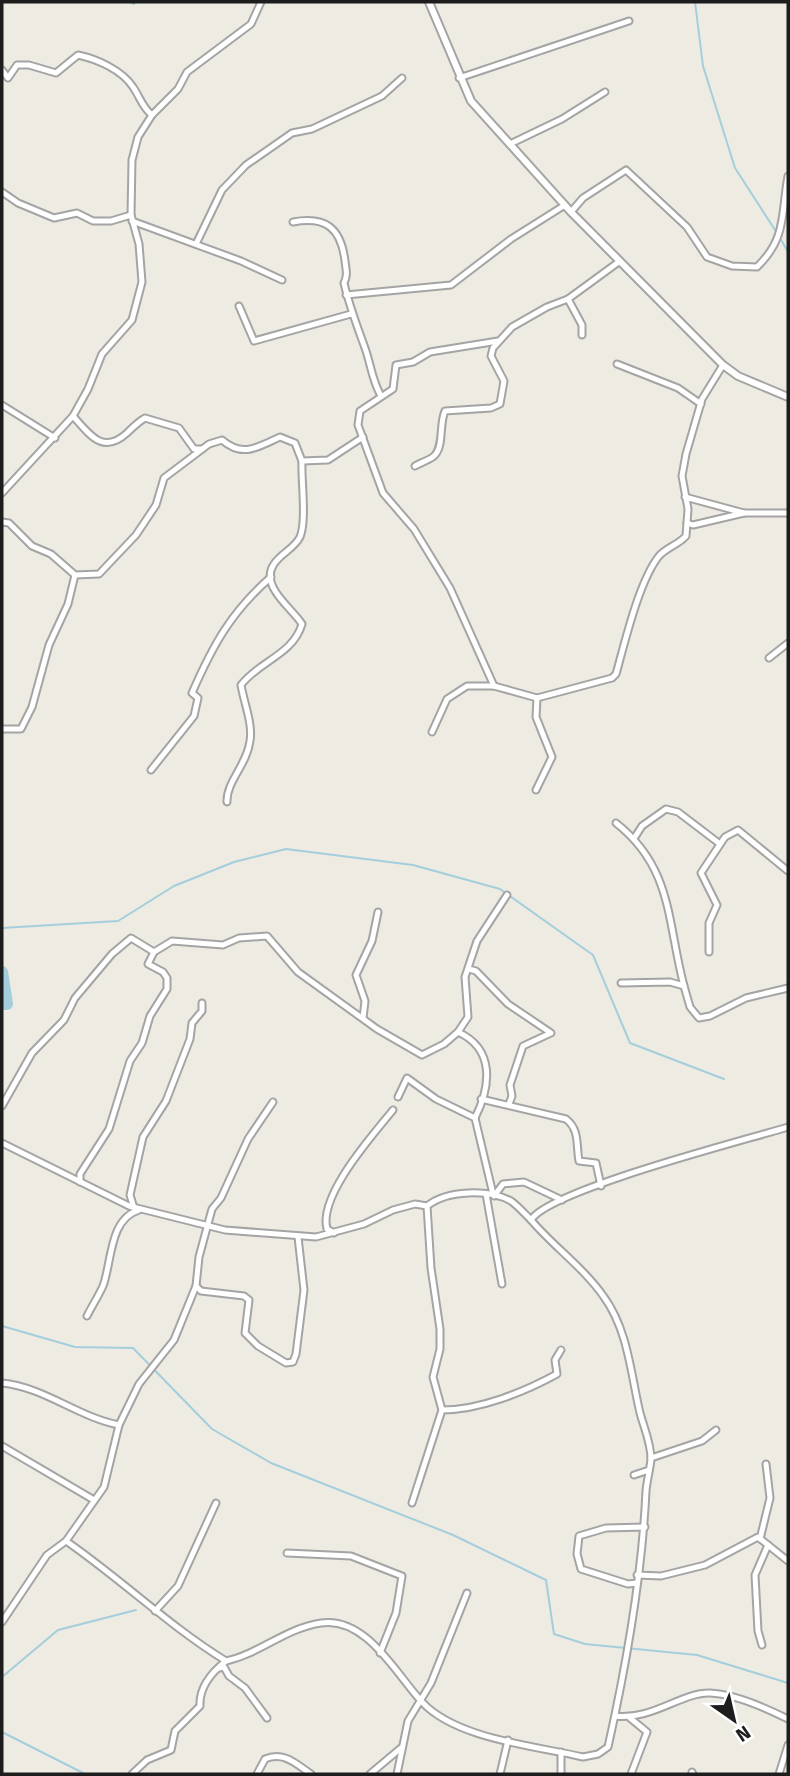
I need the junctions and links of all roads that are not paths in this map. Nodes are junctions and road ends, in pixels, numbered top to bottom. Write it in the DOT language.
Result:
graph roads {
  1 [pos="261,2"];
  2 [pos="429,2"];
  3 [pos="629,21"];
  4 [pos="2,70"];
  5 [pos="402,78"];
  6 [pos="459,78"];
  7 [pos="605,92"];
  8 [pos="152,115"];
  9 [pos="510,144"];
  10 [pos="788,176"];
  11 [pos="2,192"];
  12 [pos="565,205"];
  13 [pos="571,212"];
  14 [pos="131,218"];
  15 [pos="293,222"];
  16 [pos="196,244"];
  17 [pos="620,261"];
  18 [pos="282,280"];
  19 [pos="346,295"];
  20 [pos="568,299"];
  21 [pos="239,306"];
  22 [pos="351,314"];
  23 [pos="582,335"];
  24 [pos="498,341"];
  25 [pos="617,364"];
  26 [pos="723,365"];
  27 [pos="381,396"];
  28 [pos="788,397"];
  29 [pos="701,404"];
  30 [pos="2,405"];
  31 [pos="73,416"];
  32 [pos="363,437"];
  33 [pos="55,438"];
  34 [pos="202,449"];
  35 [pos="302,461"];
  36 [pos="415,466"];
  37 [pos="2,493"];
  38 [pos="685,497"];
  39 [pos="744,513"];
  40 [pos="788,513"];
  41 [pos="2,522"];
  42 [pos="687,523"];
  43 [pos="75,575"];
  44 [pos="271,577"];
  45 [pos="788,643"];
  46 [pos="769,658"];
  47 [pos="494,686"];
  48 [pos="537,698"];
  49 [pos="2,729"];
  50 [pos="432,732"];
  51 [pos="151,770"];
  52 [pos="536,790"];
  53 [pos="227,802"];
  54 [pos="617,823"];
  55 [pos="635,837"];
  56 [pos="720,844"];
  57 [pos="788,871"];
  58 [pos="507,895"];
  59 [pos="378,912"];
  60 [pos="154,952"];
  61 [pos="709,952"];
  62 [pos="469,969"];
  63 [pos="621,983"];
  64 [pos="684,986"];
  65 [pos="788,988"];
  66 [pos="202,1003"];
  67 [pos="363,1018"];
  68 [pos="458,1032"];
  69 [pos="398,1097"];
  70 [pos="481,1099"];
  71 [pos="273,1102"];
  72 [pos="509,1104"];
  73 [pos="2,1106"];
  74 [pos="393,1110"];
  75 [pos="474,1118"];
  76 [pos="788,1127"];
  77 [pos="4,1144"];
  78 [pos="2,1153"];
  79 [pos="80,1182"];
  80 [pos="601,1186"];
  81 [pos="491,1194"];
  82 [pos="562,1200"];
  83 [pos="427,1206"];
  84 [pos="137,1209"];
  85 [pos="531,1220"];
  86 [pos="208,1225"];
  87 [pos="334,1233"];
  88 [pos="298,1237"];
  89 [pos="502,1284"];
  90 [pos="196,1286"];
  91 [pos="87,1316"];
  92 [pos="561,1350"];
  93 [pos="2,1383"];
  94 [pos="442,1410"];
  95 [pos="120,1424"];
  96 [pos="716,1430"];
  97 [pos="2,1446"];
  98 [pos="651,1458"];
  99 [pos="766,1464"];
  100 [pos="649,1470"];
  101 [pos="634,1475"];
  102 [pos="94,1500"];
  103 [pos="216,1503"];
  104 [pos="412,1503"];
  105 [pos="645,1527"];
  106 [pos="760,1539"];
  107 [pos="66,1541"];
  108 [pos="768,1545"];
  109 [pos="288,1553"];
  110 [pos="788,1561"];
  111 [pos="638,1575"];
  112 [pos="637,1583"];
  113 [pos="467,1593"];
  114 [pos="155,1611"];
  115 [pos="2,1622"];
  116 [pos="762,1645"];
  117 [pos="380,1653"];
  118 [pos="226,1661"];
  119 [pos="216,1668"];
  120 [pos="421,1701"];
  121 [pos="615,1716"];
  122 [pos="267,1718"];
  123 [pos="630,1718"];
  124 [pos="788,1719"];
  125 [pos="508,1740"];
  126 [pos="788,1745"];
  127 [pos="401,1748"];
  128 [pos="561,1752"];
  129 [pos="132,1774"];
  130 [pos="257,1774"];
  131 [pos="311,1774"];
  132 [pos="370,1774"];
  133 [pos="397,1774"];
  134 [pos="500,1774"];
  135 [pos="561,1774"];
  136 [pos="631,1774"];
  137 [pos="779,1774"];
  1 -- 8 [label="street"];
  2 -- 6 [label="street"];
  3 -- 6 [label="street"];
  4 -- 8 [label="street"];
  5 -- 16 [label="street"];
  6 -- 9 [label="street"];
  7 -- 9 [label="street"];
  8 -- 14 [label="street"];
  9 -- 12 [label="street"];
  10 -- 13 [label="street"];
  11 -- 14 [label="street"];
  12 -- 13 [label="street"];
  12 -- 19 [label="street"];
  13 -- 17 [label="street"];
  14 -- 16 [label="street"];
  14 -- 31 [label="street"];
  15 -- 19 [label="street"];
  16 -- 18 [label="street"];
  17 -- 20 [label="street"];
  17 -- 26 [label="street"];
  19 -- 22 [label="street"];
  20 -- 23 [label="street"];
  20 -- 24 [label="street"];
  21 -- 22 [label="street"];
  22 -- 27 [label="street"];
  24 -- 27 [label="street"];
  24 -- 36 [label="street"];
  25 -- 29 [label="street"];
  26 -- 28 [label="street"];
  26 -- 29 [label="street"];
  27 -- 32 [label="street"];
  29 -- 38 [label="street"];
  30 -- 33 [label="street"];
  31 -- 33 [label="street"];
  31 -- 34 [label="street"];
  32 -- 35 [label="street"];
  32 -- 47 [label="street"];
  33 -- 37 [label="street"];
  34 -- 35 [label="street"];
  34 -- 43 [label="street"];
  35 -- 44 [label="street"];
  38 -- 39 [label="street"];
  38 -- 42 [label="street"];
  39 -- 40 [label="street"];
  39 -- 42 [label="street"];
  41 -- 43 [label="street"];
  42 -- 48 [label="street"];
  43 -- 49 [label="street"];
  44 -- 51 [label="street"];
  44 -- 53 [label="street"];
  45 -- 46 [label="street"];
  47 -- 48 [label="street"];
  47 -- 50 [label="street"];
  48 -- 52 [label="street"];
  54 -- 55 [label="street"];
  55 -- 56 [label="street"];
  55 -- 64 [label="street"];
  56 -- 57 [label="street"];
  56 -- 61 [label="street"];
  58 -- 62 [label="street"];
  59 -- 67 [label="street"];
  60 -- 67 [label="street"];
  60 -- 73 [label="street"];
  60 -- 79 [label="street"];
  62 -- 68 [label="street"];
  62 -- 72 [label="street"];
  63 -- 64 [label="street"];
  64 -- 65 [label="street"];
  66 -- 84 [label="street"];
  67 -- 68 [label="street"];
  68 -- 70 [label="street"];
  69 -- 75 [label="street"];
  70 -- 72 [label="street"];
  70 -- 75 [label="street"];
  71 -- 86 [label="street"];
  72 -- 80 [label="street"];
  74 -- 87 [label="street"];
  75 -- 81 [label="street"];
  76 -- 80 [label="street"];
  77 -- 78 [label="street"];
  77 -- 79 [label="street"];
  79 -- 84 [label="street"];
  80 -- 82 [label="street"];
  81 -- 82 [label="street"];
  81 -- 83 [label="street"];
  81 -- 85 [label="street"];
  81 -- 89 [label="street"];
  82 -- 85 [label="street"];
  83 -- 87 [label="street"];
  83 -- 94 [label="street"];
  84 -- 86 [label="street"];
  84 -- 91 [label="street"];
  85 -- 98 [label="street"];
  86 -- 88 [label="street"];
  86 -- 90 [label="street"];
  87 -- 88 [label="street"];
  88 -- 90 [label="street"];
  90 -- 95 [label="street"];
  92 -- 94 [label="street"];
  93 -- 95 [label="street"];
  94 -- 104 [label="street"];
  95 -- 102 [label="street"];
  96 -- 98 [label="street"];
  97 -- 102 [label="street"];
  98 -- 100 [label="street"];
  99 -- 106 [label="street"];
  100 -- 101 [label="street"];
  100 -- 105 [label="street"];
  102 -- 107 [label="street"];
  103 -- 114 [label="street"];
  105 -- 111 [label="street"];
  105 -- 112 [label="street"];
  106 -- 108 [label="street"];
  106 -- 111 [label="street"];
  107 -- 114 [label="street"];
  107 -- 115 [label="street"];
  108 -- 110 [label="street"];
  108 -- 116 [label="street"];
  109 -- 117 [label="street"];
  111 -- 112 [label="street"];
  112 -- 121 [label="street"];
  113 -- 120 [label="street"];
  114 -- 118 [label="street"];
  117 -- 118 [label="street"];
  117 -- 120 [label="street"];
  118 -- 119 [label="street"];
  119 -- 122 [label="street"];
  119 -- 129 [label="street"];
  120 -- 125 [label="street"];
  120 -- 127 [label="street"];
  121 -- 123 [label="street"];
  121 -- 128 [label="street"];
  123 -- 124 [label="street"];
  123 -- 136 [label="street"];
  125 -- 128 [label="street"];
  125 -- 134 [label="street"];
  126 -- 137 [label="street"];
  127 -- 132 [label="street"];
  127 -- 133 [label="street"];
  128 -- 135 [label="street"];
  130 -- 131 [label="street"];
}
